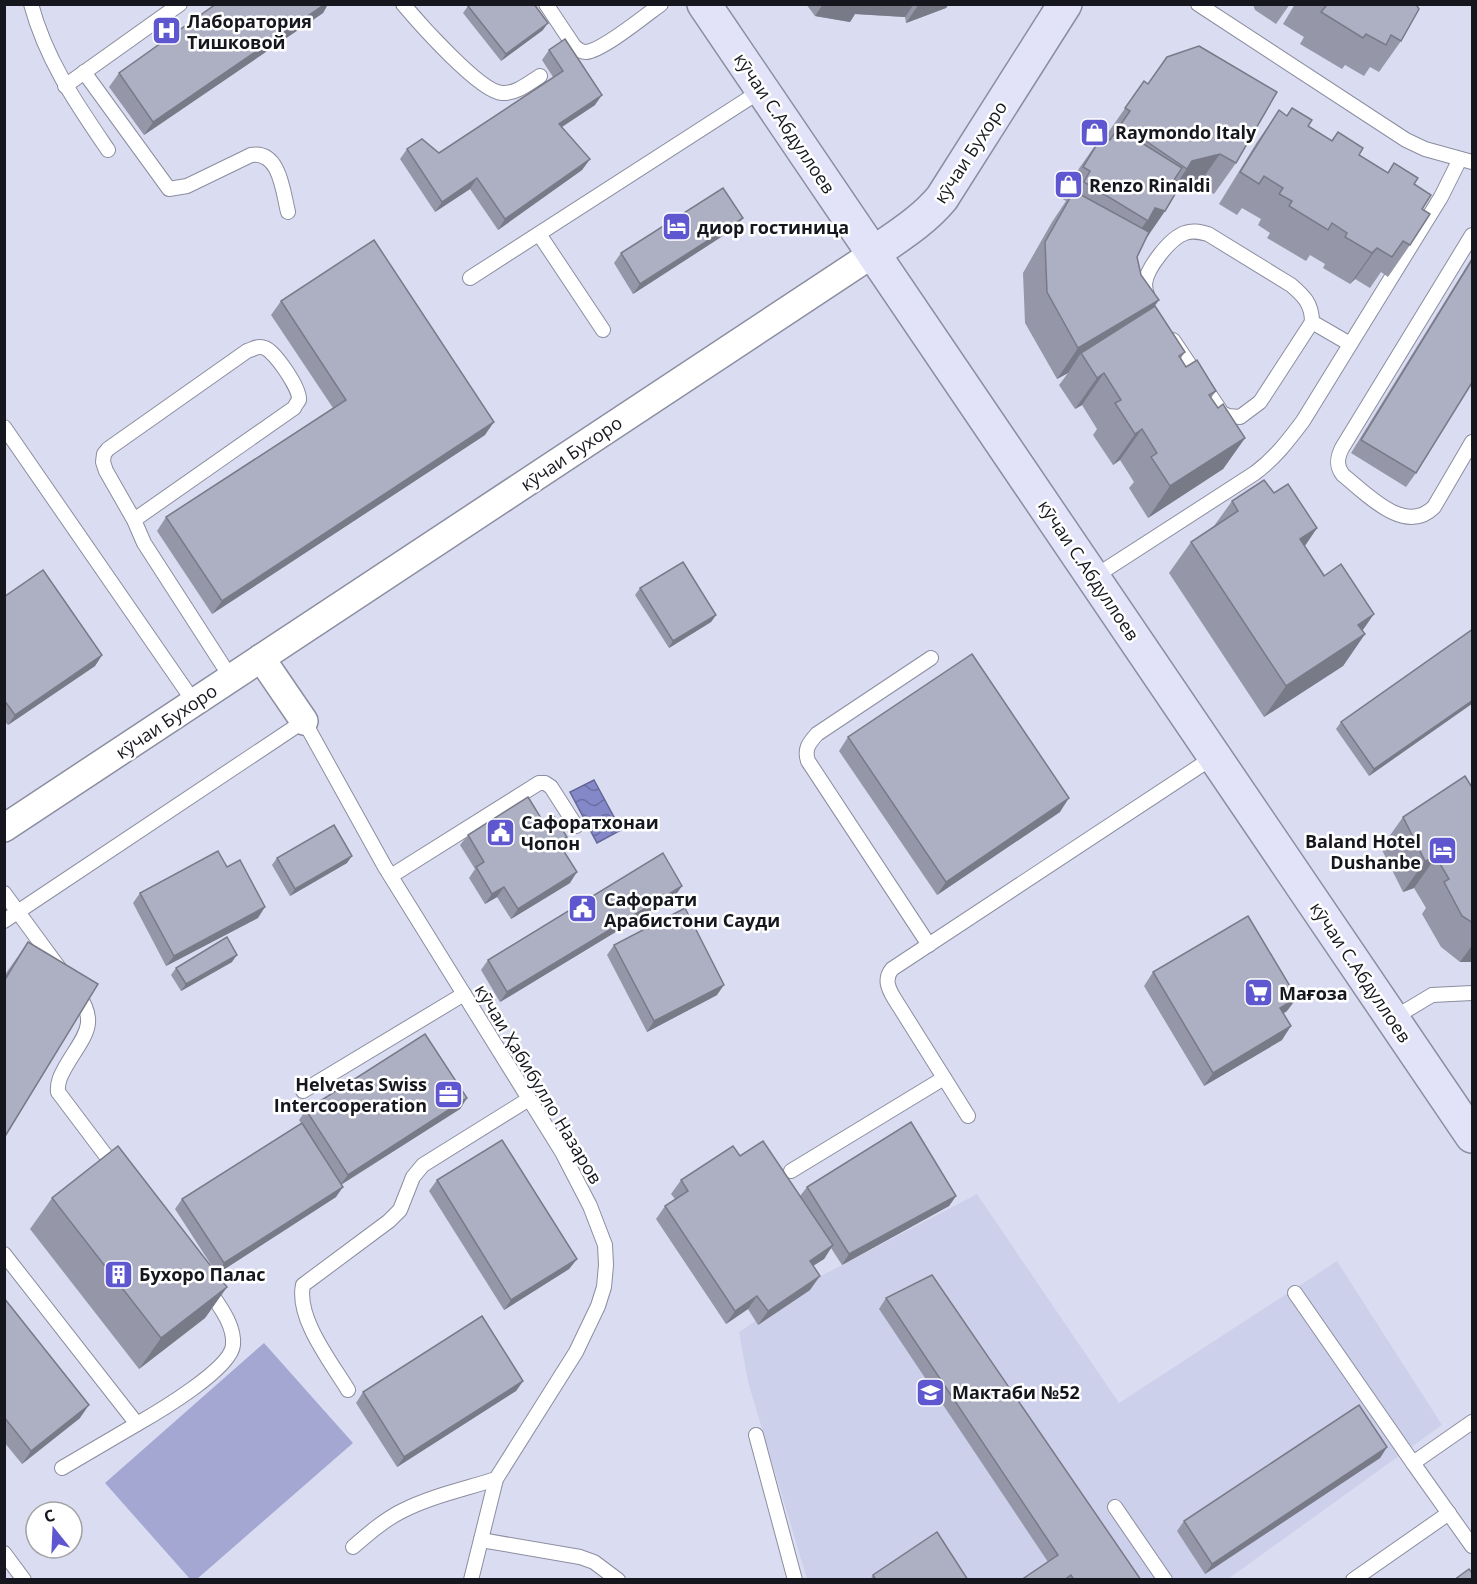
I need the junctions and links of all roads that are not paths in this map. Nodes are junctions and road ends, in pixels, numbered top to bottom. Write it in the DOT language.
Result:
graph roads {
  1 [pos="32,4"];
  2 [pos="403,4"];
  3 [pos="546,4"];
  4 [pos="661,4"];
  5 [pos="704,4"];
  6 [pos="1065,4"];
  7 [pos="1197,4"];
  8 [pos="173,6"];
  9 [pos="84,72"];
  10 [pos="540,76"];
  11 [pos="65,86"];
  12 [pos="762,90"];
  13 [pos="108,150"];
  14 [pos="1466,161"];
  15 [pos="288,212"];
  16 [pos="539,234"];
  17 [pos="1473,235"];
  18 [pos="873,253"];
  19 [pos="470,278"];
  20 [pos="1152,308"];
  21 [pos="1312,322"];
  22 [pos="1162,324"];
  23 [pos="603,330"];
  24 [pos="1350,344"];
  25 [pos="4,427"];
  26 [pos="1473,442"];
  27 [pos="134,520"];
  28 [pos="1094,577"];
  29 [pos="261,658"];
  30 [pos="930,658"];
  31 [pos="231,678"];
  32 [pos="194,702"];
  33 [pos="304,721"];
  34 [pos="1215,756"];
  35 [pos="576,826"];
  36 [pos="4,828"];
  37 [pos="392,876"];
  38 [pos="4,893"];
  39 [pos="18,912"];
  40 [pos="4,921"];
  41 [pos="929,945"];
  42 [pos="1473,993"];
  43 [pos="464,994"];
  44 [pos="1392,1019"];
  45 [pos="944,1078"];
  46 [pos="303,1091"];
  47 [pos="529,1099"];
  48 [pos="968,1116"];
  49 [pos="1471,1130"];
  50 [pos="791,1171"];
  51 [pos="126,1182"];
  52 [pos="4,1254"];
  53 [pos="197,1273"];
  54 [pos="1295,1293"];
  55 [pos="348,1390"];
  56 [pos="1473,1422"];
  57 [pos="137,1424"];
  58 [pos="756,1435"];
  59 [pos="1413,1463"];
  60 [pos="62,1468"];
  61 [pos="496,1479"];
  62 [pos="1115,1507"];
  63 [pos="1449,1512"];
  64 [pos="481,1540"];
  65 [pos="1473,1546"];
  66 [pos="352,1547"];
  67 [pos="4,1553"];
  68 [pos="24,1580"];
  69 [pos="471,1580"];
  70 [pos="618,1580"];
  71 [pos="795,1580"];
  72 [pos="1165,1580"];
  73 [pos="1353,1580"];
  1 -- 11 [label="lane"];
  2 -- 10 [label="lane"];
  3 -- 4 [label="lane"];
  5 -- 12 [label="street, кӯчаи С.Абдуллоев"];
  6 -- 18 [label="street, кӯчаи Бухоро"];
  7 -- 14 [label="lane"];
  8 -- 9 [label="lane"];
  9 -- 11 [label="lane"];
  9 -- 15 [label="lane"];
  11 -- 13 [label="lane"];
  12 -- 16 [label="lane"];
  12 -- 18 [label="street, кӯчаи С.Абдуллоев"];
  14 -- 24 [label="lane"];
  16 -- 19 [label="lane"];
  16 -- 23 [label="lane"];
  17 -- 26 [label="lane"];
  18 -- 28 [label="street, кӯчаи С.Абдуллоев"];
  18 -- 29 [label="street, кӯчаи Бухоро"];
  20 -- 21 [label="lane"];
  21 -- 22 [label="lane"];
  21 -- 24 [label="lane"];
  24 -- 28 [label="lane"];
  25 -- 32 [label="lane"];
  27 -- 27 [label="lane"];
  27 -- 31 [label="lane"];
  28 -- 34 [label="street, кӯчаи С.Абдуллоев"];
  29 -- 31 [label="street, кӯчаи Бухоро"];
  29 -- 33 [label="street"];
  30 -- 41 [label="lane"];
  31 -- 32 [label="street, кӯчаи Бухоро"];
  32 -- 36 [label="street, кӯчаи Бухоро"];
  33 -- 37 [label="lane, кӯчаи Ҳабибулло Назаров"];
  33 -- 39 [label="lane"];
  34 -- 41 [label="lane"];
  34 -- 44 [label="street, кӯчаи С.Абдуллоев"];
  35 -- 37 [label="lane"];
  37 -- 43 [label="lane, кӯчаи Ҳабибулло Назаров"];
  38 -- 39 [label="lane"];
  39 -- 40 [label="lane"];
  39 -- 51 [label="lane"];
  41 -- 45 [label="lane"];
  42 -- 44 [label="lane"];
  43 -- 46 [label="lane"];
  43 -- 47 [label="lane, кӯчаи Ҳабибулло Назаров"];
  44 -- 49 [label="street, кӯчаи С.Абдуллоев"];
  45 -- 48 [label="lane"];
  45 -- 50 [label="lane"];
  47 -- 55 [label="lane"];
  47 -- 61 [label="lane, кӯчаи Ҳабибулло Назаров"];
  52 -- 57 [label="lane"];
  53 -- 57 [label="lane"];
  54 -- 59 [label="lane"];
  56 -- 59 [label="lane"];
  57 -- 60 [label="lane"];
  58 -- 71 [label="lane"];
  59 -- 63 [label="lane"];
  61 -- 64 [label="lane, кӯчаи Ҳабибулло Назаров"];
  61 -- 66 [label="lane"];
  62 -- 72 [label="lane"];
  63 -- 65 [label="lane"];
  63 -- 73 [label="lane"];
  64 -- 69 [label="lane, кӯчаи Ҳабибулло Назаров"];
  64 -- 70 [label="lane"];
  67 -- 68 [label="lane"];
}
